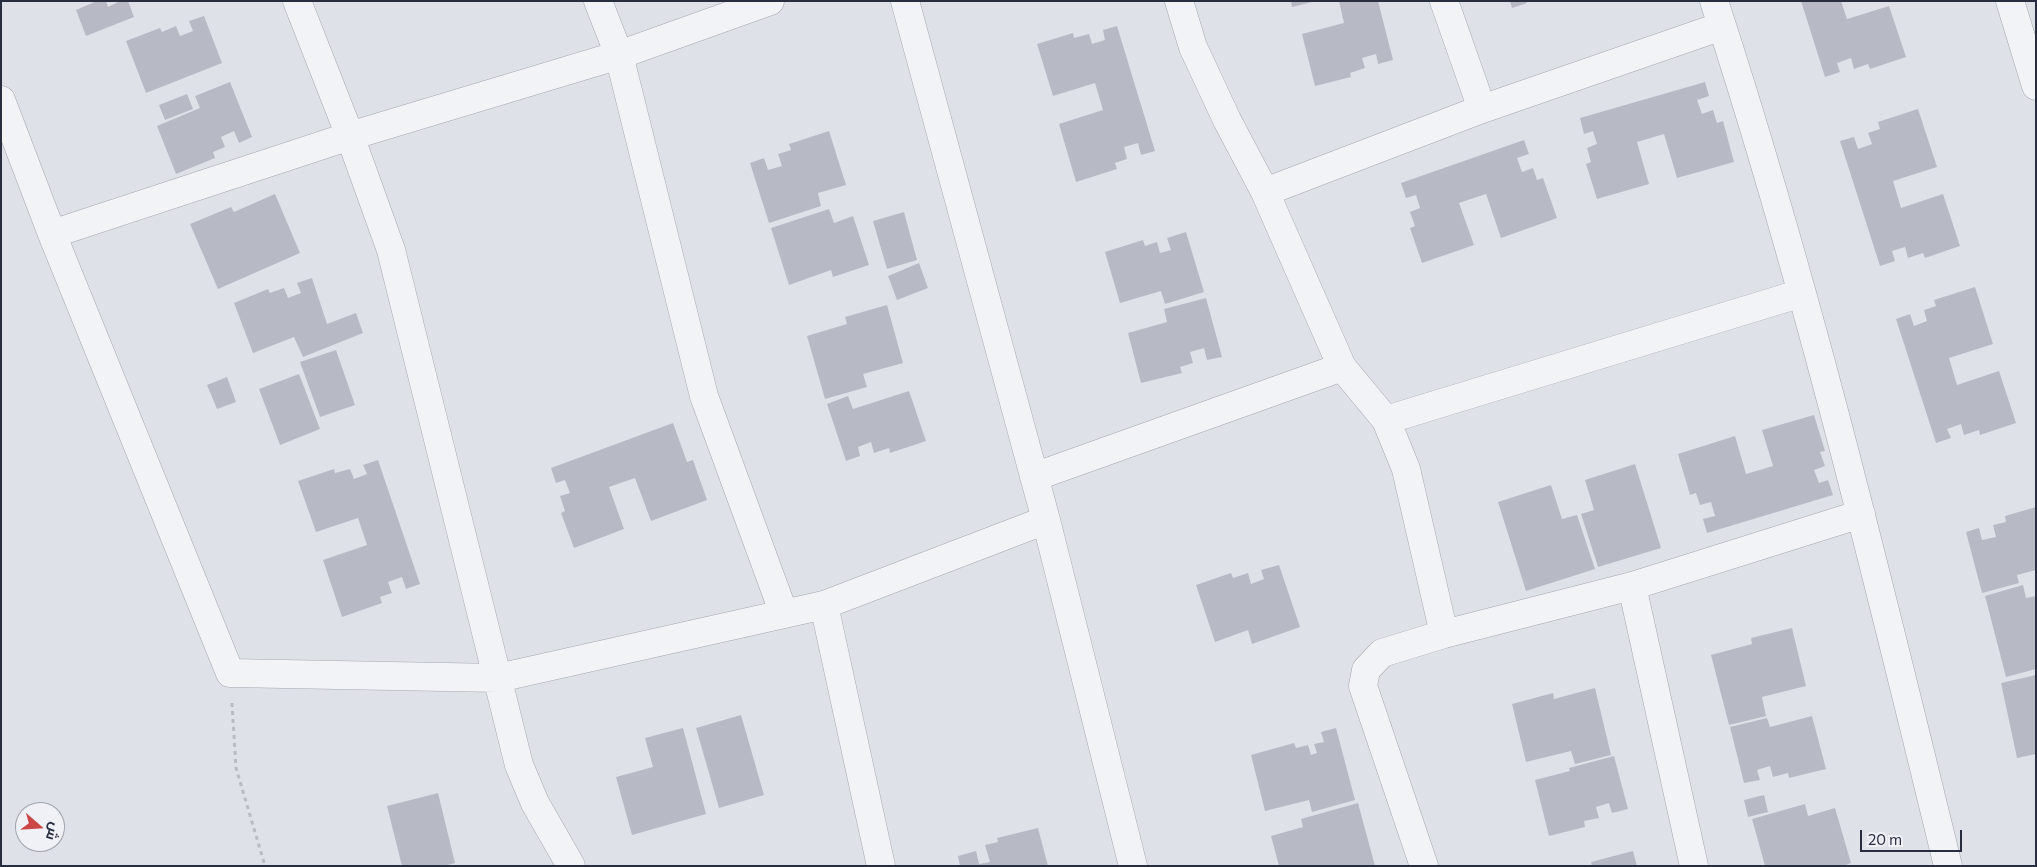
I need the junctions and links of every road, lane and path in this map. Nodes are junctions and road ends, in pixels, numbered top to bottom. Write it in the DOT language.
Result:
graph roads {
  1 [pos="297,1"];
  2 [pos="598,1"];
  3 [pos="770,1"];
  4 [pos="905,1"];
  5 [pos="1179,1"];
  6 [pos="1444,1"];
  7 [pos="2010,1"];
  8 [pos="1718,14"];
  9 [pos="618,54"];
  10 [pos="2036,86"];
  11 [pos="1,100"];
  12 [pos="1482,110"];
  13 [pos="350,136"];
  14 [pos="1265,192"];
  15 [pos="52,234"];
  16 [pos="1802,293"];
  17 [pos="1342,367"];
  18 [pos="1386,420"];
  19 [pos="1034,477"];
  20 [pos="1862,514"];
  21 [pos="1046,520"];
  22 [pos="1632,586"];
  23 [pos="824,605"];
  24 [pos="784,614"];
  25 [pos="1444,634"];
  26 [pos="230,674"];
  27 [pos="498,678"];
  28 [pos="265,866"];
  29 [pos="571,866"];
  30 [pos="881,866"];
  31 [pos="1133,866"];
  32 [pos="1424,866"];
  33 [pos="1694,866"];
  34 [pos="1948,866"];
  1 -- 13 [label="street"];
  2 -- 9 [label="street"];
  3 -- 9 [label="street"];
  4 -- 19 [label="street"];
  5 -- 14 [label="street"];
  6 -- 12 [label="street"];
  7 -- 10 [label="street"];
  8 -- 12 [label="street"];
  8 -- 16 [label="street"];
  9 -- 13 [label="street"];
  9 -- 24 [label="street"];
  11 -- 15 [label="street"];
  12 -- 14 [label="street"];
  13 -- 15 [label="street"];
  13 -- 27 [label="street"];
  14 -- 17 [label="street"];
  15 -- 26 [label="street"];
  16 -- 18 [label="street"];
  16 -- 20 [label="street"];
  17 -- 18 [label="street"];
  17 -- 19 [label="street"];
  18 -- 25 [label="street"];
  19 -- 21 [label="street"];
  20 -- 22 [label="street"];
  20 -- 34 [label="street"];
  21 -- 23 [label="street"];
  21 -- 31 [label="street"];
  22 -- 25 [label="street"];
  22 -- 33 [label="street"];
  23 -- 24 [label="street"];
  23 -- 30 [label="street"];
  24 -- 27 [label="street"];
  25 -- 32 [label="street"];
  26 -- 27 [label="street"];
  26 -- 28 [label="path"];
  27 -- 29 [label="street"];
}
